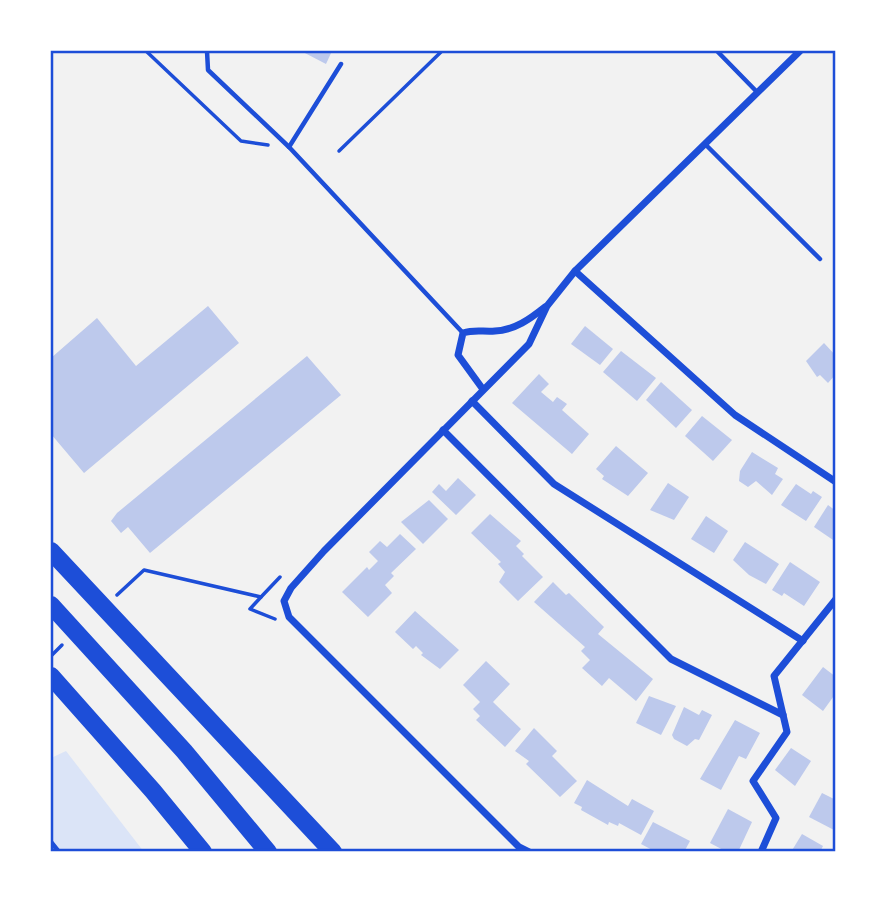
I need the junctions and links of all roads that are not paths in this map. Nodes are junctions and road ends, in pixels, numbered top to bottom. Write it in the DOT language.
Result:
graph roads {
  1 [pos="208,51"];
  2 [pos="717,51"];
  3 [pos="800,51"];
  4 [pos="341,64"];
  5 [pos="757,92"];
  6 [pos="705,144"];
  7 [pos="289,147"];
  8 [pos="820,259"];
  9 [pos="575,271"];
  10 [pos="547,306"];
  11 [pos="463,333"];
  12 [pos="482,388"];
  13 [pos="472,401"];
  14 [pos="443,430"];
  15 [pos="836,482"];
  16 [pos="51,551"];
  17 [pos="836,599"];
  18 [pos="51,605"];
  19 [pos="803,641"];
  20 [pos="51,676"];
  21 [pos="783,715"];
  22 [pos="153,791"];
  23 [pos="51,842"];
  24 [pos="60,852"];
  25 [pos="187,852"];
  26 [pos="203,852"];
  27 [pos="268,852"];
  28 [pos="333,852"];
  29 [pos="529,852"];
  30 [pos="761,852"];
  1 -- 7 [label="lane"];
  2 -- 5 [label="lane"];
  3 -- 5 [label="street"];
  4 -- 7 [label="lane"];
  5 -- 6 [label="street"];
  6 -- 8 [label="lane"];
  6 -- 9 [label="street"];
  7 -- 11 [label="lane"];
  9 -- 10 [label="street"];
  9 -- 15 [label="street"];
  10 -- 11 [label="street"];
  10 -- 12 [label="street"];
  11 -- 12 [label="street"];
  12 -- 13 [label="street"];
  13 -- 14 [label="street"];
  13 -- 19 [label="street"];
  14 -- 21 [label="street"];
  14 -- 29 [label="street"];
  16 -- 28 [label="highway"];
  17 -- 19 [label="street"];
  18 -- 27 [label="highway"];
  19 -- 21 [label="street"];
  20 -- 22 [label="highway"];
  21 -- 30 [label="street"];
  22 -- 25 [label="highway"];
  22 -- 26 [label="highway"];
  23 -- 24 [label="lane"];
}
